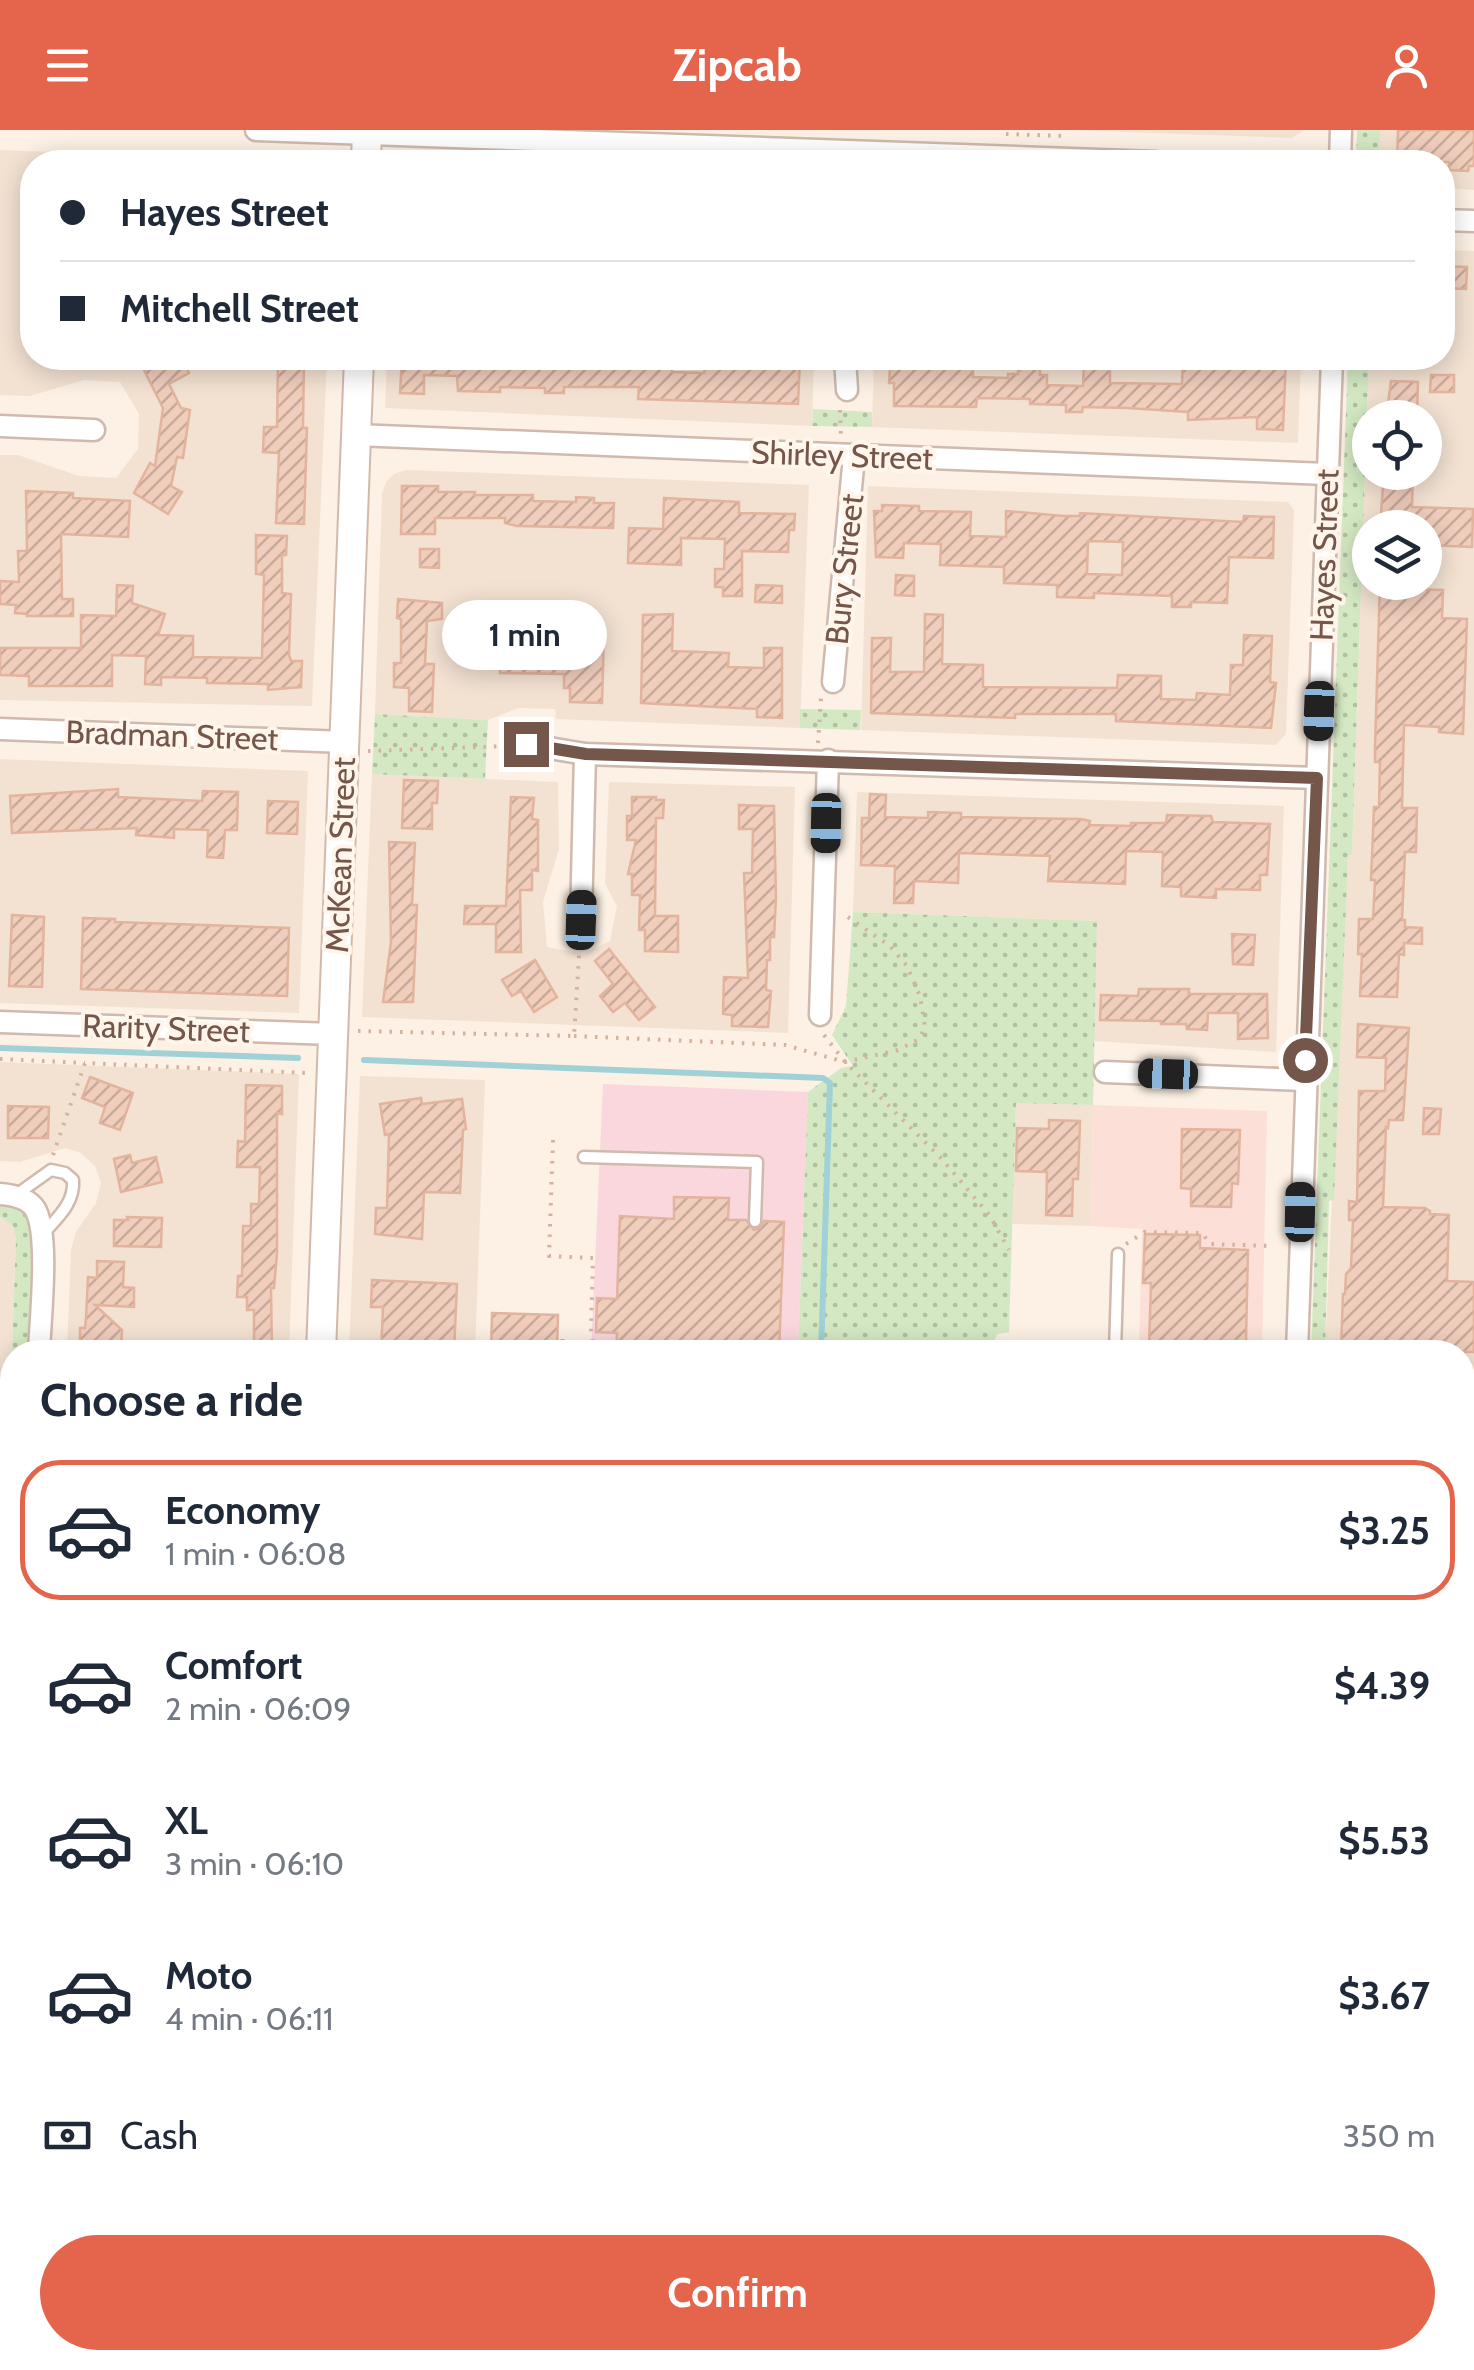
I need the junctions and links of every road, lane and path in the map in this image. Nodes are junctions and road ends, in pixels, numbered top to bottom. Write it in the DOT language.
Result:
graph roads {
  1 [pos="256,130"];
  2 [pos="1006,134"];
  3 [pos="1066,136"];
  4 [pos="367,142"];
  5 [pos="620,150"];
  6 [pos="359,370"];
  7 [pos="846,370"];
  8 [pos="1331,370"];
  9 [pos="847,390"];
  10 [pos="0,426"];
  11 [pos="94,430"];
  12 [pos="356,435"];
  13 [pos="854,456"];
  14 [pos="1327,474"];
  15 [pos="833,682"];
  16 [pos="0,729"];
  17 [pos="526,744"];
  18 [pos="356,746"];
  19 [pos="586,754"];
  20 [pos="828,760"];
  21 [pos="1317,778"];
  22 [pos="825,902"];
  23 [pos="581,920"];
  24 [pos="820,1016"];
  25 [pos="0,1022"];
  26 [pos="346,1032"];
  27 [pos="574,1036"];
  28 [pos="0,1060"];
  29 [pos="845,1062"];
  30 [pos="85,1063"];
  31 [pos="1104,1072"];
  32 [pos="307,1073"];
  33 [pos="1304,1080"];
  34 [pos="553,1140"];
  35 [pos="584,1157"];
  36 [pos="52,1170"];
  37 [pos="8,1195"];
  38 [pos="755,1221"];
  39 [pos="42,1235"];
  40 [pos="1271,1246"];
  41 [pos="1009,1250"];
  42 [pos="1118,1254"];
  43 [pos="562,1332"];
  44 [pos="39,1340"];
  45 [pos="322,1340"];
  46 [pos="562,1340"];
  47 [pos="592,1340"];
  48 [pos="1115,1340"];
  49 [pos="1297,1340"];
  1 -- 4 [label="street"];
  2 -- 3 [label="path"];
  4 -- 5 [label="street"];
  6 -- 12 [label="main road, McKean Street"];
  7 -- 9 [label="street"];
  8 -- 14 [label="street, Hayes Street"];
  9 -- 13 [label="path"];
  10 -- 11 [label="street"];
  12 -- 13 [label="street, Shirley Street"];
  12 -- 18 [label="main road, McKean Street"];
  13 -- 14 [label="street, Shirley Street"];
  13 -- 15 [label="street, Bury Street"];
  14 -- 21 [label="street, Hayes Street"];
  15 -- 20 [label="path"];
  16 -- 18 [label="street, Bradman Street"];
  17 -- 18 [label="path"];
  17 -- 19 [label="street"];
  18 -- 26 [label="main road, McKean Street"];
  19 -- 20 [label="street"];
  19 -- 23 [label="street"];
  20 -- 21 [label="street"];
  20 -- 22 [label="street"];
  21 -- 33 [label="street, Hayes Street"];
  22 -- 24 [label="street"];
  22 -- 29 [label="path"];
  23 -- 27 [label="path"];
  24 -- 29 [label="path"];
  25 -- 26 [label="street, Rarity Street"];
  26 -- 27 [label="path"];
  26 -- 45 [label="main road, McKean Street"];
  27 -- 29 [label="path"];
  28 -- 30 [label="path"];
  29 -- 41 [label="path"];
  30 -- 32 [label="path"];
  30 -- 36 [label="path"];
  31 -- 33 [label="street"];
  33 -- 49 [label="street, Hayes Street"];
  34 -- 47 [label="path"];
  35 -- 38 [label="lane"];
  36 -- 37 [label="lane"];
  36 -- 39 [label="lane"];
  37 -- 39 [label="street"];
  39 -- 44 [label="street"];
  40 -- 42 [label="path"];
  42 -- 48 [label="lane"];
  43 -- 46 [label="path"];
}
